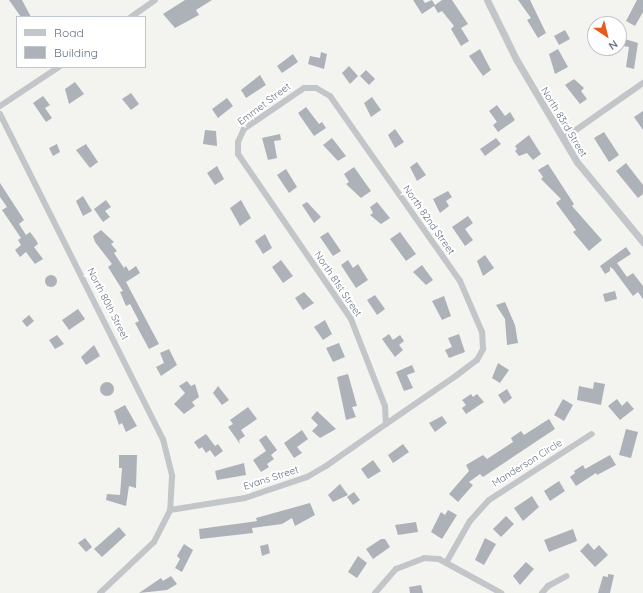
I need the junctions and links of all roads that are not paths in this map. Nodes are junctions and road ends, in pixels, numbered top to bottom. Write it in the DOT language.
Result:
graph roads {
  1 [pos="155,0"];
  2 [pos="488,0"];
  3 [pos="132,16"];
  4 [pos="57,68"];
  5 [pos="643,83"];
  6 [pos="333,100"];
  7 [pos="0,106"];
  8 [pos="0,114"];
  9 [pos="563,139"];
  10 [pos="246,169"];
  11 [pos="643,242"];
  12 [pos="477,360"];
  13 [pos="386,424"];
  14 [pos="592,434"];
  15 [pos="170,510"];
  16 [pos="446,563"];
  17 [pos="567,576"];
  18 [pos="100,593"];
  19 [pos="375,593"];
  20 [pos="501,593"];
  21 [pos="542,593"];
  1 -- 3 [label="street"];
  2 -- 9 [label="street, North 83rd Street"];
  4 -- 7 [label="street"];
  5 -- 9 [label="street"];
  6 -- 10 [label="street, Emmet Street"];
  6 -- 12 [label="street, North 82nd Street"];
  8 -- 15 [label="street, North 80th Street"];
  9 -- 11 [label="street, North 83rd Street"];
  10 -- 13 [label="street, North 81st Street"];
  12 -- 13 [label="street, Evans Street"];
  13 -- 15 [label="street, Evans Street"];
  14 -- 16 [label="street, Manderson Circle"];
  15 -- 18 [label="street"];
  16 -- 19 [label="street"];
  16 -- 20 [label="street"];
  17 -- 21 [label="street"];
}
